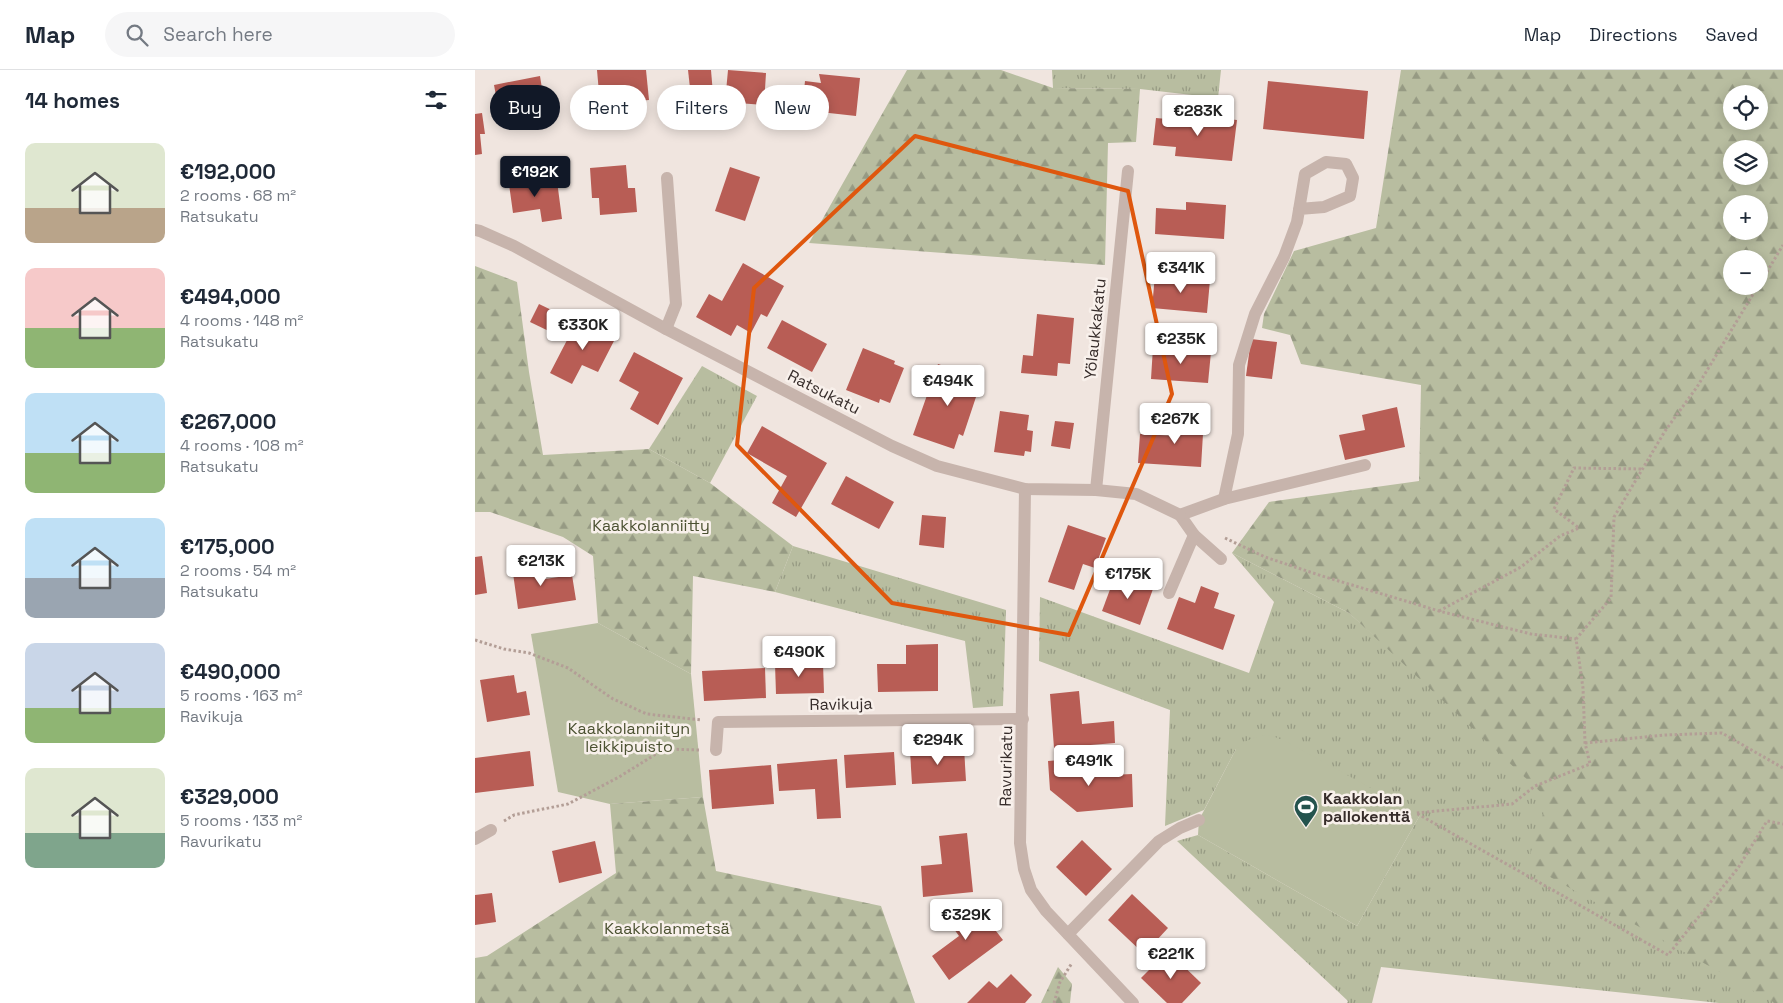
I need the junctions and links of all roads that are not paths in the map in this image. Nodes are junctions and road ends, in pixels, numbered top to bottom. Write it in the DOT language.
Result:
graph roads {
  1 [pos="1127,170"];
  2 [pos="667,178"];
  3 [pos="1299,208"];
  4 [pos="475,230"];
  5 [pos="665,329"];
  6 [pos="1365,465"];
  7 [pos="1025,489"];
  8 [pos="1096,490"];
  9 [pos="1224,500"];
  10 [pos="1180,515"];
  11 [pos="1194,535"];
  12 [pos="1221,559"];
  13 [pos="1169,593"];
  14 [pos="1023,719"];
  15 [pos="716,750"];
  16 [pos="1199,820"];
  17 [pos="491,830"];
  18 [pos="475,839"];
  19 [pos="1068,934"];
  20 [pos="1133,1003"];
  1 -- 8 [label="street, Yölaukkakatu"];
  2 -- 5 [label="street"];
  3 -- 3 [label="street"];
  3 -- 9 [label="street"];
  4 -- 5 [label="street, Ratsukatu"];
  5 -- 7 [label="street, Ratsukatu"];
  6 -- 9 [label="street"];
  7 -- 8 [label="street, Ratsukatu"];
  7 -- 14 [label="street, Ravurikatu"];
  8 -- 10 [label="street, Ratsukatu"];
  9 -- 10 [label="street"];
  10 -- 11 [label="street"];
  11 -- 12 [label="street"];
  11 -- 13 [label="street"];
  14 -- 15 [label="street, Ravikuja"];
  14 -- 19 [label="street, Ravurikatu"];
  16 -- 19 [label="street"];
  17 -- 18 [label="street"];
  19 -- 20 [label="street, Ravurikatu"];
}
